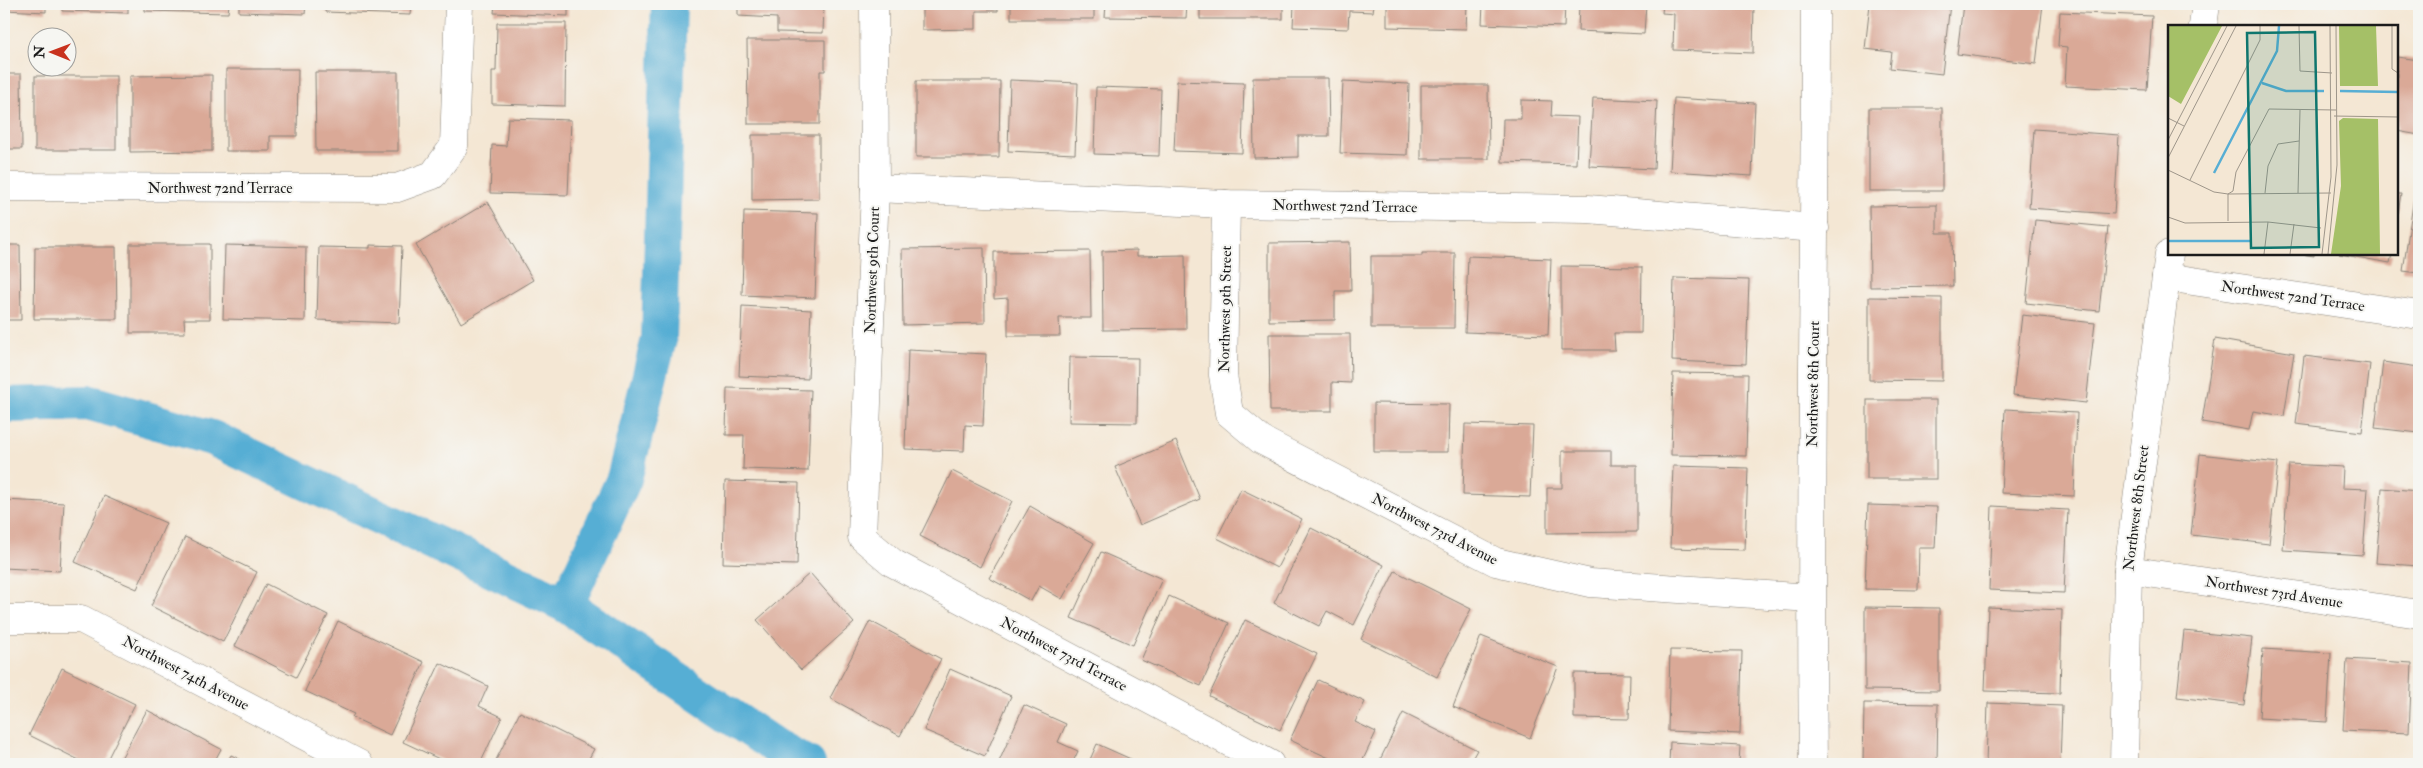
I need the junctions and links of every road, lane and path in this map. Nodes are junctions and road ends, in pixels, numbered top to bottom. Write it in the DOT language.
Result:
graph roads {
  1 [pos="459,4"];
  2 [pos="874,4"];
  3 [pos="1815,4"];
  4 [pos="2206,4"];
  5 [pos="2203,25"];
  6 [pos="4,186"];
  7 [pos="875,188"];
  8 [pos="1226,204"];
  9 [pos="1815,228"];
  10 [pos="2168,266"];
  11 [pos="2419,315"];
  12 [pos="1229,413"];
  13 [pos="862,537"];
  14 [pos="2128,570"];
  15 [pos="1811,598"];
  16 [pos="2419,614"];
  17 [pos="4,619"];
  18 [pos="358,764"];
  19 [pos="1270,764"];
  20 [pos="1812,764"];
  21 [pos="2124,764"];
  1 -- 6 [label="street, Northwest 72nd Terrace"];
  2 -- 7 [label="street, Northwest 9th Court"];
  3 -- 9 [label="street, Northwest 8th Court"];
  4 -- 5 [label="street"];
  7 -- 8 [label="street, Northwest 72nd Terrace"];
  7 -- 13 [label="street, Northwest 9th Court"];
  8 -- 9 [label="street, Northwest 72nd Terrace"];
  8 -- 12 [label="street, Northwest 9th Street"];
  9 -- 15 [label="street, Northwest 8th Court"];
  10 -- 11 [label="street, Northwest 72nd Terrace"];
  10 -- 14 [label="street, Northwest 8th Street"];
  12 -- 15 [label="street, Northwest 73rd Avenue"];
  13 -- 19 [label="street, Northwest 73rd Terrace"];
  14 -- 16 [label="street, Northwest 73rd Avenue"];
  14 -- 21 [label="street, Northwest 8th Street"];
  15 -- 20 [label="street, Northwest 8th Court"];
  17 -- 18 [label="street, Northwest 74th Avenue"];
}
